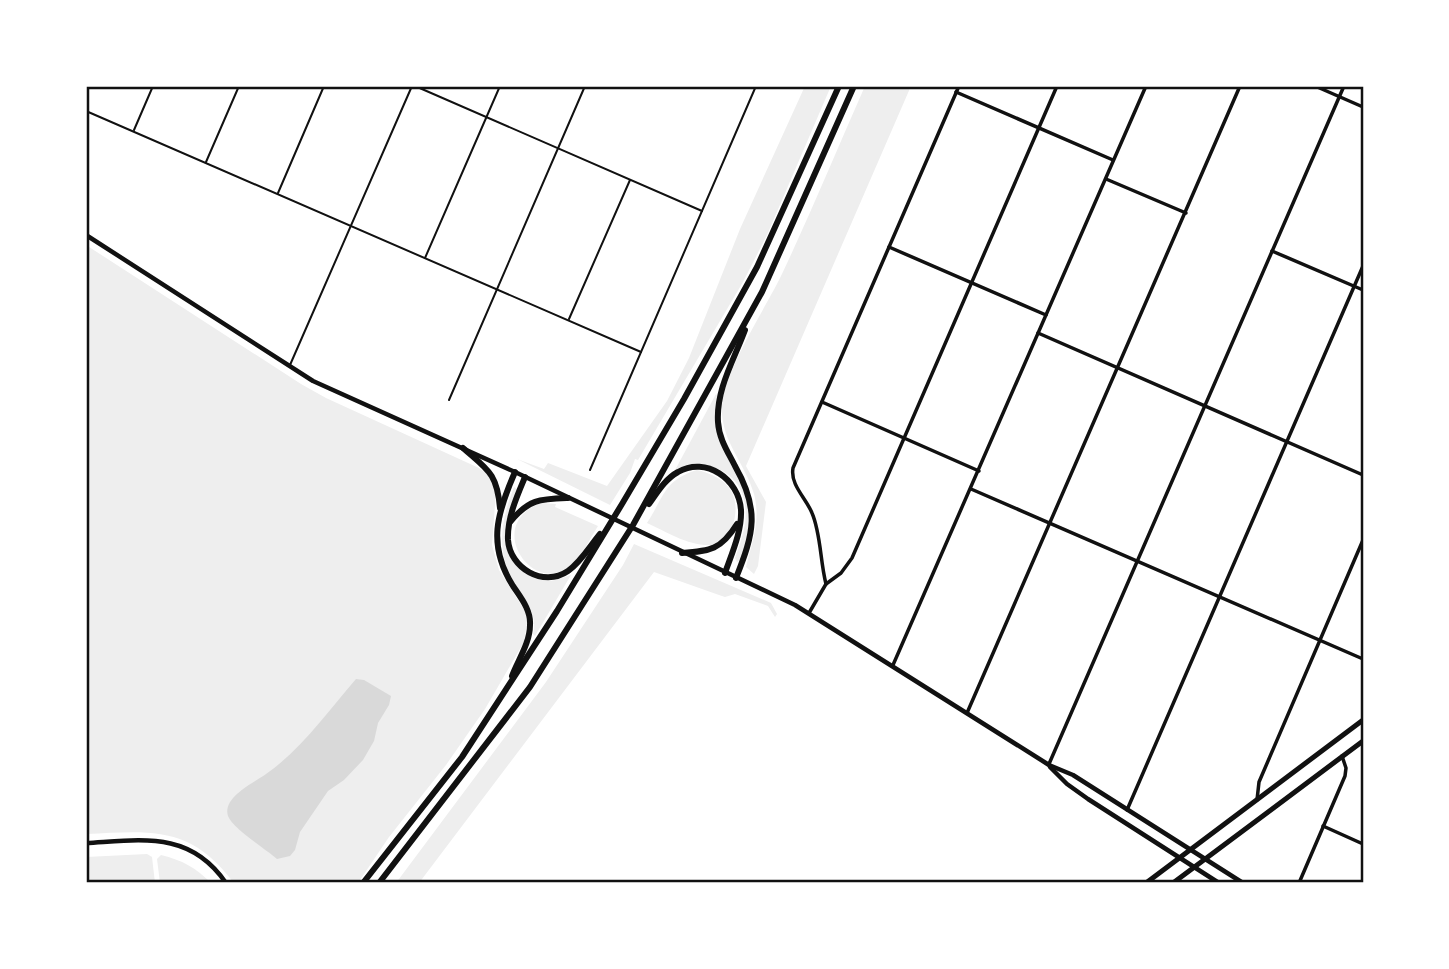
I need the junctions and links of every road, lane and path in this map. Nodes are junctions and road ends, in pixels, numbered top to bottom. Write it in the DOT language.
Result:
graph roads {
  1 [pos="153,86"];
  2 [pos="239,86"];
  3 [pos="324,86"];
  4 [pos="413,86"];
  5 [pos="500,86"];
  6 [pos="585,86"];
  7 [pos="756,86"];
  8 [pos="839,86"];
  9 [pos="854,86"];
  10 [pos="959,86"];
  11 [pos="1057,86"];
  12 [pos="1146,86"];
  13 [pos="1240,86"];
  14 [pos="1315,86"];
  15 [pos="1344,86"];
  16 [pos="956,92"];
  17 [pos="1339,96"];
  18 [pos="1363,107"];
  19 [pos="86,111"];
  20 [pos="486,116"];
  21 [pos="1039,127"];
  22 [pos="134,132"];
  23 [pos="558,148"];
  24 [pos="1114,160"];
  25 [pos="205,163"];
  26 [pos="630,179"];
  27 [pos="1106,179"];
  28 [pos="277,194"];
  29 [pos="702,211"];
  30 [pos="1185,213"];
  31 [pos="351,226"];
  32 [pos="86,234"];
  33 [pos="889,247"];
  34 [pos="1272,251"];
  35 [pos="425,258"];
  36 [pos="1363,266"];
  37 [pos="971,283"];
  38 [pos="1354,286"];
  39 [pos="497,289"];
  40 [pos="1363,290"];
  41 [pos="753,309"];
  42 [pos="1046,315"];
  43 [pos="569,320"];
  44 [pos="1038,333"];
  45 [pos="640,352"];
  46 [pos="289,366"];
  47 [pos="1118,369"];
  48 [pos="449,400"];
  49 [pos="821,402"];
  50 [pos="1205,406"];
  51 [pos="904,438"];
  52 [pos="1287,442"];
  53 [pos="463,448"];
  54 [pos="590,470"];
  55 [pos="979,471"];
  56 [pos="515,472"];
  57 [pos="1363,475"];
  58 [pos="525,477"];
  59 [pos="971,489"];
  60 [pos="568,498"];
  61 [pos="622,504"];
  62 [pos="500,510"];
  63 [pos="740,520"];
  64 [pos="509,524"];
  65 [pos="1051,524"];
  66 [pos="633,525"];
  67 [pos="1363,540"];
  68 [pos="682,553"];
  69 [pos="1138,562"];
  70 [pos="725,573"];
  71 [pos="736,578"];
  72 [pos="826,584"];
  73 [pos="1220,597"];
  74 [pos="809,613"];
  75 [pos="1320,640"];
  76 [pos="1363,659"];
  77 [pos="892,665"];
  78 [pos="506,691"];
  79 [pos="967,713"];
  80 [pos="1363,720"];
  81 [pos="1363,741"];
  82 [pos="1342,756"];
  83 [pos="1049,765"];
  84 [pos="1257,800"];
  85 [pos="1127,810"];
  86 [pos="1323,826"];
  87 [pos="86,843"];
  88 [pos="1363,844"];
  89 [pos="1189,850"];
  90 [pos="1180,858"];
  91 [pos="1204,860"];
  92 [pos="1194,867"];
  93 [pos="226,883"];
  94 [pos="363,883"];
  95 [pos="379,883"];
  96 [pos="1146,883"];
  97 [pos="1173,883"];
  98 [pos="1219,883"];
  99 [pos="1243,883"];
  100 [pos="1299,883"];
  1 -- 22 [label="lane"];
  2 -- 25 [label="lane"];
  3 -- 28 [label="lane"];
  4 -- 20 [label="lane"];
  4 -- 31 [label="lane"];
  5 -- 20 [label="lane"];
  6 -- 23 [label="lane"];
  7 -- 29 [label="lane"];
  8 -- 61 [label="highway"];
  9 -- 41 [label="highway"];
  10 -- 16 [label="street"];
  11 -- 21 [label="street"];
  12 -- 24 [label="street"];
  13 -- 30 [label="street"];
  14 -- 17 [label="street"];
  15 -- 17 [label="street"];
  16 -- 21 [label="street"];
  16 -- 33 [label="street"];
  17 -- 18 [label="street"];
  17 -- 34 [label="street"];
  19 -- 22 [label="lane"];
  20 -- 23 [label="lane"];
  20 -- 35 [label="lane"];
  21 -- 24 [label="street"];
  21 -- 37 [label="street"];
  22 -- 25 [label="lane"];
  23 -- 26 [label="lane"];
  23 -- 39 [label="lane"];
  24 -- 27 [label="street"];
  25 -- 28 [label="lane"];
  26 -- 29 [label="lane"];
  26 -- 43 [label="lane"];
  27 -- 30 [label="street"];
  27 -- 42 [label="street"];
  28 -- 31 [label="lane"];
  29 -- 45 [label="lane"];
  30 -- 47 [label="street"];
  31 -- 35 [label="lane"];
  31 -- 46 [label="lane"];
  32 -- 46 [label="main road"];
  33 -- 37 [label="street"];
  33 -- 49 [label="street"];
  34 -- 38 [label="street"];
  34 -- 50 [label="street"];
  35 -- 39 [label="lane"];
  36 -- 38 [label="street"];
  37 -- 42 [label="street"];
  37 -- 51 [label="street"];
  38 -- 40 [label="street"];
  38 -- 52 [label="street"];
  39 -- 43 [label="lane"];
  39 -- 48 [label="lane"];
  41 -- 66 [label="highway"];
  41 -- 71 [label="highway"];
  42 -- 44 [label="street"];
  43 -- 45 [label="lane"];
  44 -- 47 [label="street"];
  44 -- 55 [label="street"];
  45 -- 54 [label="lane"];
  46 -- 53 [label="main road"];
  47 -- 50 [label="street"];
  47 -- 65 [label="street"];
  49 -- 51 [label="street"];
  49 -- 72 [label="street"];
  50 -- 52 [label="street"];
  50 -- 69 [label="street"];
  51 -- 55 [label="street"];
  51 -- 72 [label="street"];
  52 -- 57 [label="street"];
  52 -- 73 [label="street"];
  53 -- 56 [label="main road"];
  53 -- 62 [label="highway"];
  55 -- 59 [label="street"];
  56 -- 58 [label="main road"];
  56 -- 62 [label="highway"];
  58 -- 60 [label="main road"];
  58 -- 64 [label="highway"];
  59 -- 65 [label="street"];
  59 -- 77 [label="street"];
  60 -- 64 [label="highway"];
  60 -- 68 [label="main road"];
  61 -- 64 [label="highway"];
  61 -- 78 [label="highway"];
  62 -- 78 [label="highway"];
  63 -- 66 [label="highway"];
  63 -- 68 [label="highway"];
  63 -- 70 [label="highway"];
  65 -- 69 [label="street"];
  65 -- 79 [label="street"];
  66 -- 95 [label="highway"];
  67 -- 75 [label="street"];
  68 -- 70 [label="main road"];
  69 -- 73 [label="street"];
  69 -- 83 [label="street"];
  70 -- 71 [label="main road"];
  71 -- 74 [label="main road"];
  72 -- 74 [label="street"];
  73 -- 75 [label="street"];
  73 -- 85 [label="street"];
  74 -- 77 [label="main road"];
  75 -- 76 [label="street"];
  75 -- 84 [label="street"];
  77 -- 79 [label="main road"];
  78 -- 94 [label="highway"];
  79 -- 83 [label="main road"];
  80 -- 84 [label="main road"];
  81 -- 82 [label="main road"];
  82 -- 86 [label="street"];
  82 -- 91 [label="main road"];
  83 -- 85 [label="main road"];
  83 -- 90 [label="main road"];
  84 -- 89 [label="main road"];
  85 -- 89 [label="main road"];
  86 -- 88 [label="street"];
  86 -- 100 [label="street"];
  87 -- 93 [label="main road"];
  89 -- 90 [label="main road"];
  89 -- 91 [label="main road"];
  90 -- 92 [label="main road"];
  90 -- 96 [label="main road"];
  91 -- 92 [label="main road"];
  91 -- 99 [label="main road"];
  92 -- 97 [label="main road"];
  92 -- 98 [label="main road"];
}
